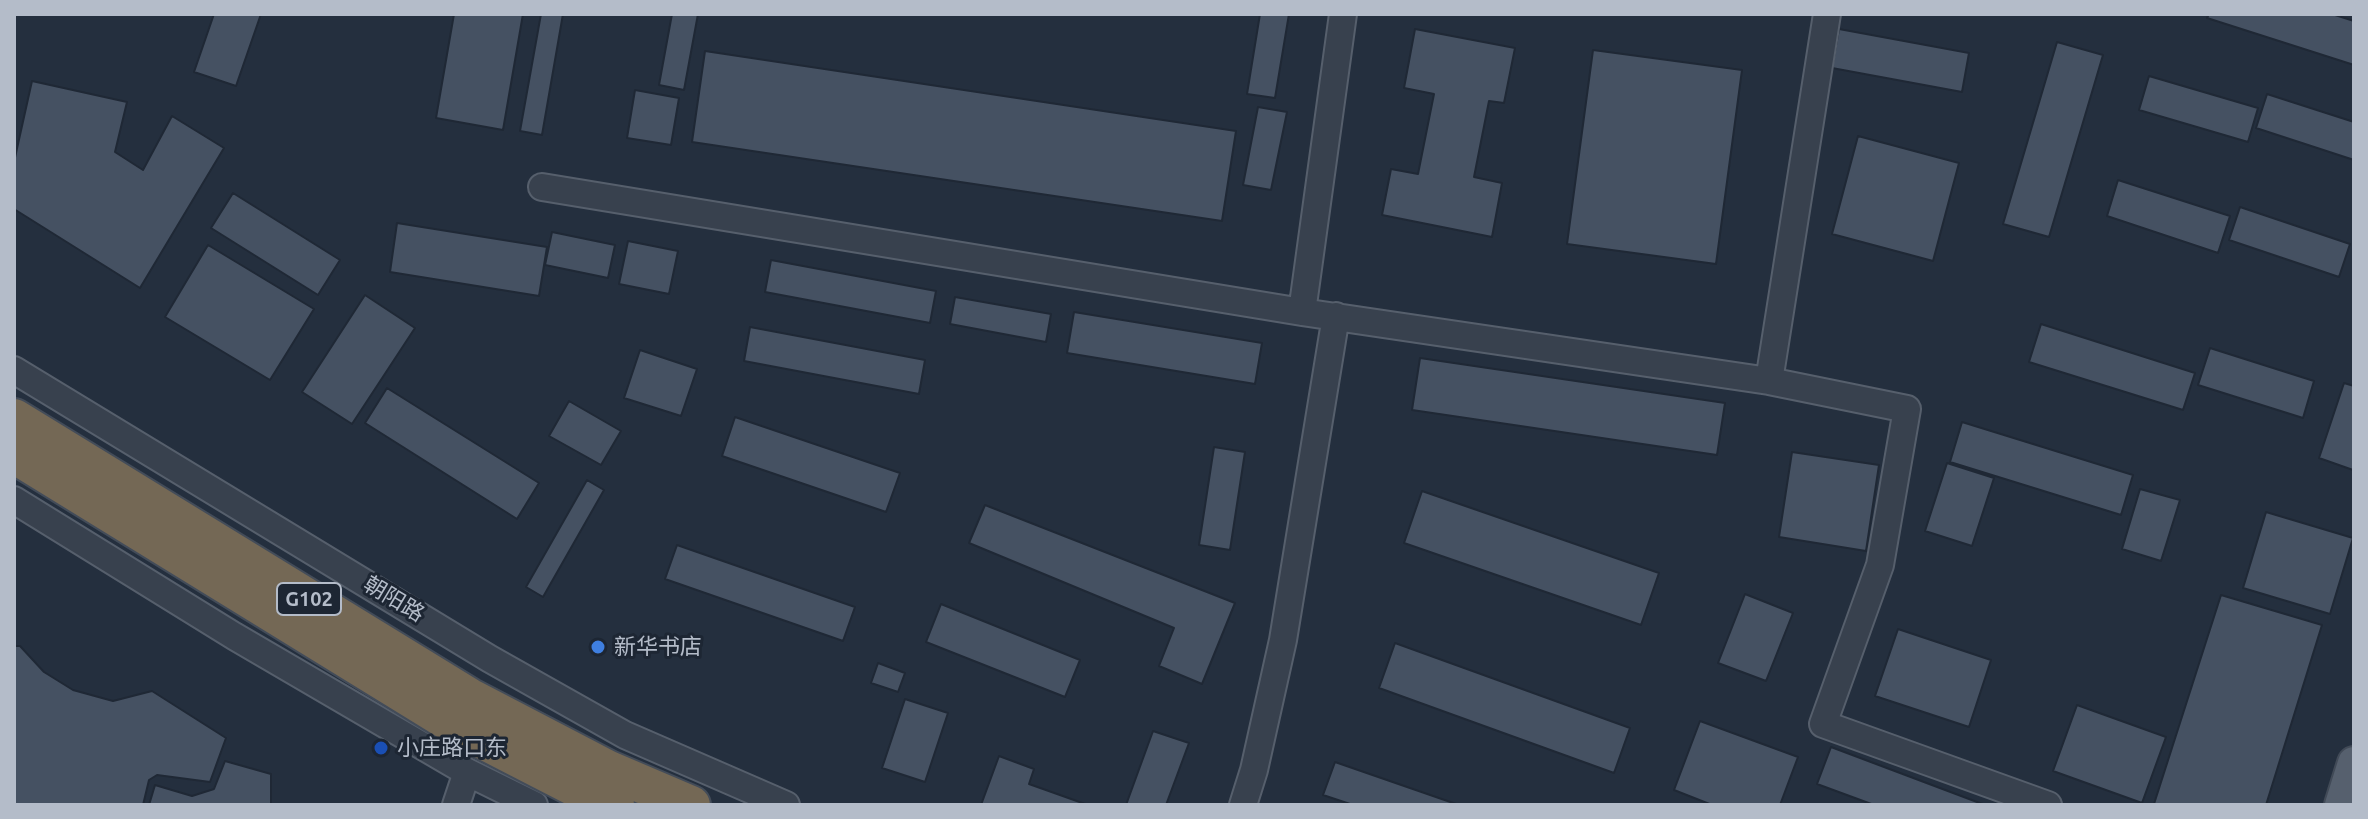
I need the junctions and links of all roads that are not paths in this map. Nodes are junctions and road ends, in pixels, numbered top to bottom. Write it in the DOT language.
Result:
graph roads {
  1 [pos="1343,14"];
  2 [pos="1827,14"];
  3 [pos="542,187"];
  4 [pos="1302,312"];
  5 [pos="1336,316"];
  6 [pos="14,370"];
  7 [pos="1769,381"];
  8 [pos="14,418"];
  9 [pos="14,454"];
  10 [pos="14,500"];
  11 [pos="625,735"];
  12 [pos="2354,763"];
  13 [pos="467,772"];
  14 [pos="603,795"];
  15 [pos="456,805"];
  16 [pos="534,805"];
  17 [pos="691,805"];
  18 [pos="786,805"];
  19 [pos="1243,805"];
  20 [pos="2048,805"];
  21 [pos="2341,805"];
  1 -- 4 [label="street"];
  2 -- 7 [label="street"];
  3 -- 4 [label="street"];
  4 -- 5 [label="street"];
  5 -- 7 [label="street"];
  5 -- 19 [label="street"];
  6 -- 11 [label="street, 朝阳路"];
  7 -- 20 [label="street"];
  8 -- 14 [label="highway, 朝阳路 / G102"];
  9 -- 14 [label="highway, 朝阳路 / G102"];
  10 -- 13 [label="street"];
  11 -- 14 [label="street"];
  11 -- 18 [label="street, 朝阳路"];
  12 -- 21 [label="main road"];
  13 -- 15 [label="street"];
  13 -- 16 [label="street"];
  14 -- 17 [label="highway, 朝阳路 / G102"];
}
